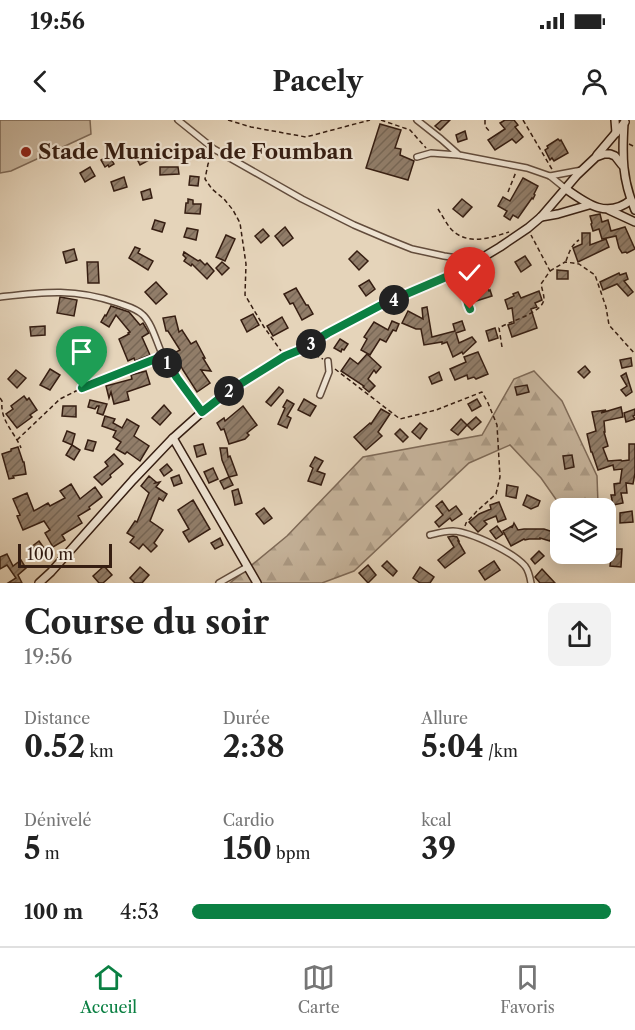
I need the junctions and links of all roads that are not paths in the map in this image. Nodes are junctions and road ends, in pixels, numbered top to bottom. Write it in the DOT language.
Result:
graph roads {
  1 [pos="178,120"];
  2 [pos="417,120"];
  3 [pos="615,120"];
  4 [pos="625,122"];
  5 [pos="615,132"];
  6 [pos="622,142"];
  7 [pos="459,155"];
  8 [pos="417,157"];
  9 [pos="596,157"];
  10 [pos="622,165"];
  11 [pos="582,170"];
  12 [pos="553,175"];
  13 [pos="566,189"];
  14 [pos="631,200"];
  15 [pos="589,205"];
  16 [pos="607,209"];
  17 [pos="635,210"];
  18 [pos="541,217"];
  19 [pos="635,222"];
  20 [pos="478,261"];
  21 [pos="0,297"];
  22 [pos="328,361"];
  23 [pos="320,395"];
  24 [pos="202,412"];
  25 [pos="173,438"];
  26 [pos="430,535"];
  27 [pos="247,567"];
  28 [pos="39,583"];
  29 [pos="219,583"];
  30 [pos="257,583"];
  31 [pos="531,583"];
  1 -- 20 [label="street"];
  2 -- 7 [label="street"];
  3 -- 5 [label="main road"];
  4 -- 5 [label="main road"];
  4 -- 6 [label="main road"];
  5 -- 6 [label="main road"];
  5 -- 9 [label="main road"];
  6 -- 10 [label="main road"];
  7 -- 8 [label="street"];
  7 -- 12 [label="street"];
  9 -- 10 [label="main road"];
  9 -- 11 [label="main road"];
  10 -- 14 [label="main road"];
  11 -- 12 [label="street"];
  11 -- 13 [label="main road"];
  12 -- 13 [label="street"];
  13 -- 15 [label="main road"];
  13 -- 18 [label="main road"];
  14 -- 16 [label="main road"];
  14 -- 17 [label="main road"];
  15 -- 16 [label="main road"];
  15 -- 18 [label="main road"];
  16 -- 19 [label="main road"];
  18 -- 20 [label="main road"];
  20 -- 24 [label="main road"];
  21 -- 24 [label="street"];
  22 -- 23 [label="street"];
  24 -- 25 [label="main road"];
  25 -- 27 [label="main road"];
  25 -- 28 [label="main road"];
  26 -- 31 [label="street"];
  27 -- 29 [label="street"];
  27 -- 30 [label="main road"];
}
